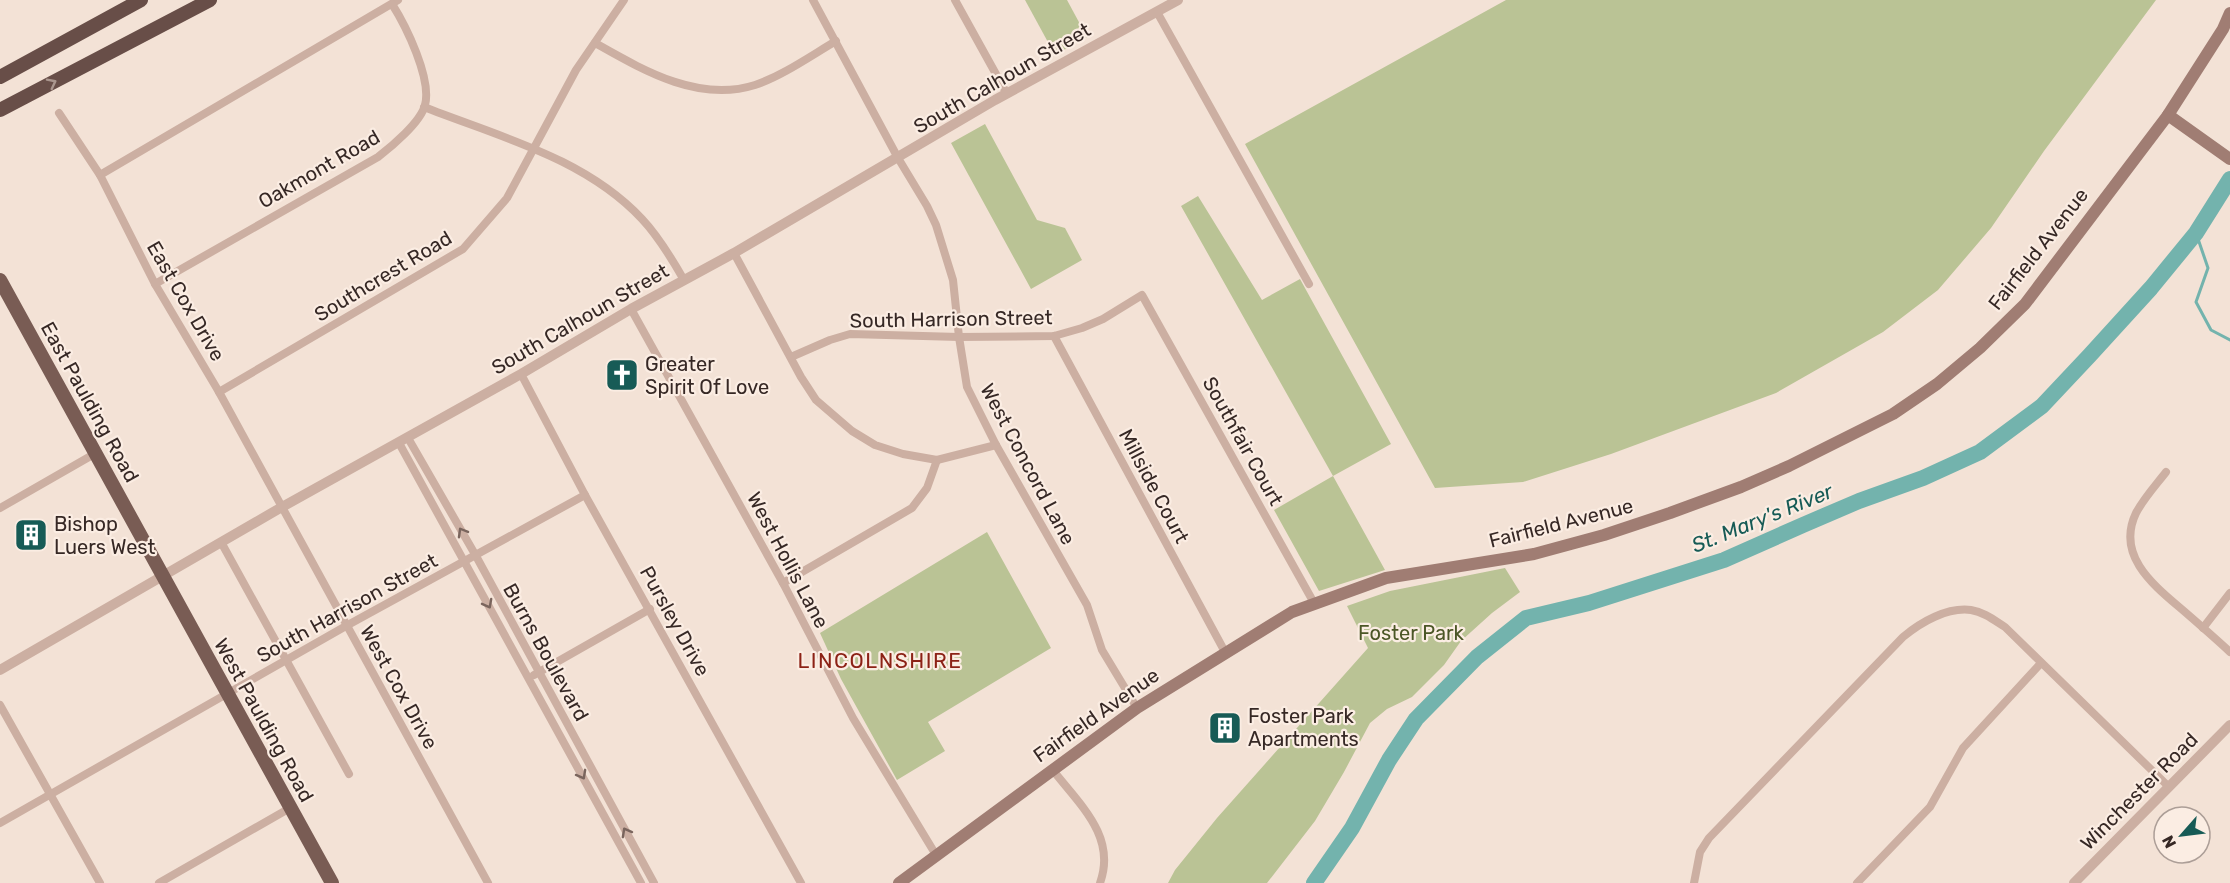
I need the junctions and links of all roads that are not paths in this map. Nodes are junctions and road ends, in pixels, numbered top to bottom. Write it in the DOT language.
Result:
graph roads {
  1 [pos="141,0"];
  2 [pos="210,0"];
  3 [pos="624,0"];
  4 [pos="813,0"];
  5 [pos="955,0"];
  6 [pos="1178,0"];
  7 [pos="395,2"];
  8 [pos="1157,12"];
  9 [pos="2230,13"];
  10 [pos="837,41"];
  11 [pos="595,43"];
  12 [pos="0,77"];
  13 [pos="1007,94"];
  14 [pos="424,107"];
  15 [pos="0,110"];
  16 [pos="59,113"];
  17 [pos="2168,115"];
  18 [pos="534,149"];
  19 [pos="898,159"];
  20 [pos="2230,159"];
  21 [pos="100,175"];
  22 [pos="734,253"];
  23 [pos="0,280"];
  24 [pos="684,280"];
  25 [pos="155,284"];
  26 [pos="1309,284"];
  27 [pos="1142,295"];
  28 [pos="631,309"];
  29 [pos="1054,336"];
  30 [pos="959,337"];
  31 [pos="790,357"];
  32 [pos="521,374"];
  33 [pos="219,392"];
  34 [pos="403,440"];
  35 [pos="996,445"];
  36 [pos="96,453"];
  37 [pos="937,460"];
  38 [pos="2166,472"];
  39 [pos="585,495"];
  40 [pos="282,507"];
  41 [pos="0,508"];
  42 [pos="221,542"];
  43 [pos="476,556"];
  44 [pos="465,562"];
  45 [pos="163,575"];
  46 [pos="783,583"];
  47 [pos="2230,593"];
  48 [pos="1314,603"];
  49 [pos="650,609"];
  50 [pos="346,626"];
  51 [pos="2204,628"];
  52 [pos="1225,652"];
  53 [pos="2230,652"];
  54 [pos="286,660"];
  55 [pos="2041,663"];
  56 [pos="0,670"];
  57 [pos="538,673"];
  58 [pos="528,678"];
  59 [pos="227,693"];
  60 [pos="0,705"];
  61 [pos="1137,708"];
  62 [pos="2230,725"];
  63 [pos="1052,769"];
  64 [pos="348,774"];
  65 [pos="2169,787"];
  66 [pos="51,794"];
  67 [pos="290,808"];
  68 [pos="0,823"];
  69 [pos="936,855"];
  70 [pos="100,883"];
  71 [pos="159,883"];
  72 [pos="332,883"];
  73 [pos="488,883"];
  74 [pos="641,883"];
  75 [pos="654,883"];
  76 [pos="801,883"];
  77 [pos="899,883"];
  78 [pos="1100,883"];
  79 [pos="1694,883"];
  80 [pos="1857,883"];
  81 [pos="2074,883"];
  1 -- 12 [label="highway"];
  15 -- 2 [label="highway, one-way"];
  3 -- 11 [label="street, Southcrest Road"];
  4 -- 10 [label="street, West Concord Lane"];
  5 -- 13 [label="street"];
  6 -- 8 [label="street, South Calhoun Street"];
  7 -- 14 [label="street"];
  7 -- 21 [label="street"];
  8 -- 13 [label="street, South Calhoun Street"];
  8 -- 26 [label="street"];
  9 -- 17 [label="main road, Fairfield Avenue"];
  10 -- 11 [label="street"];
  10 -- 19 [label="street, West Concord Lane"];
  11 -- 18 [label="street, Southcrest Road"];
  13 -- 19 [label="street, South Calhoun Street"];
  14 -- 18 [label="street"];
  14 -- 25 [label="street, Oakmont Road"];
  16 -- 21 [label="street, East Cox Drive"];
  17 -- 20 [label="main road"];
  17 -- 48 [label="main road, Fairfield Avenue"];
  18 -- 24 [label="street"];
  18 -- 33 [label="street, Southcrest Road"];
  19 -- 22 [label="street, South Calhoun Street"];
  19 -- 30 [label="street, West Concord Lane"];
  21 -- 25 [label="street, East Cox Drive"];
  22 -- 24 [label="street, South Calhoun Street"];
  22 -- 31 [label="street"];
  23 -- 36 [label="main road, East Paulding Road"];
  24 -- 28 [label="street, South Calhoun Street"];
  25 -- 33 [label="street, East Cox Drive"];
  27 -- 29 [label="street, South Harrison Street"];
  27 -- 48 [label="street, Southfair Court"];
  28 -- 32 [label="street, South Calhoun Street"];
  28 -- 46 [label="street, West Hollis Lane"];
  29 -- 30 [label="street, South Harrison Street"];
  29 -- 52 [label="street, Millside Court"];
  30 -- 31 [label="street, South Harrison Street"];
  30 -- 35 [label="street, West Concord Lane"];
  31 -- 37 [label="street"];
  32 -- 34 [label="street, South Calhoun Street"];
  32 -- 39 [label="street, Pursley Drive"];
  33 -- 40 [label="street, East Cox Drive"];
  34 -- 40 [label="street, South Calhoun Street"];
  43 -- 34 [label="street, Burns Boulevard, one-way"];
  34 -- 44 [label="street, Burns Boulevard"];
  35 -- 37 [label="street"];
  35 -- 61 [label="street, West Concord Lane"];
  36 -- 41 [label="street"];
  36 -- 45 [label="main road, East Paulding Road"];
  37 -- 46 [label="street"];
  38 -- 51 [label="street"];
  39 -- 43 [label="street, South Harrison Street"];
  39 -- 49 [label="street, Pursley Drive"];
  40 -- 42 [label="street, South Calhoun Street"];
  40 -- 50 [label="street, West Cox Drive"];
  42 -- 45 [label="street, South Calhoun Street"];
  42 -- 54 [label="street"];
  43 -- 44 [label="street, South Harrison Street"];
  43 -- 57 [label="street, Burns Boulevard"];
  44 -- 50 [label="street, South Harrison Street"];
  44 -- 58 [label="street, Burns Boulevard, one-way"];
  45 -- 56 [label="street, South Calhoun Street"];
  45 -- 59 [label="main road, West Paulding Road"];
  46 -- 69 [label="street, West Hollis Lane"];
  47 -- 51 [label="street"];
  48 -- 52 [label="main road, Fairfield Avenue"];
  49 -- 57 [label="street"];
  49 -- 76 [label="street, Pursley Drive"];
  50 -- 54 [label="street, South Harrison Street"];
  50 -- 73 [label="street, West Cox Drive"];
  51 -- 53 [label="street"];
  52 -- 61 [label="main road, Fairfield Avenue"];
  54 -- 59 [label="street, South Harrison Street"];
  54 -- 64 [label="street"];
  55 -- 65 [label="street"];
  55 -- 79 [label="street"];
  55 -- 80 [label="street"];
  57 -- 58 [label="street"];
  75 -- 57 [label="street, Burns Boulevard, one-way"];
  58 -- 74 [label="street, Burns Boulevard, one-way"];
  59 -- 66 [label="street, South Harrison Street"];
  59 -- 67 [label="main road, West Paulding Road"];
  60 -- 66 [label="street"];
  61 -- 63 [label="main road, Fairfield Avenue"];
  62 -- 65 [label="street, Winchester Road"];
  63 -- 69 [label="main road, Fairfield Avenue"];
  63 -- 78 [label="street"];
  65 -- 81 [label="street, Winchester Road"];
  66 -- 68 [label="street, South Harrison Street"];
  66 -- 70 [label="street"];
  67 -- 71 [label="street"];
  67 -- 72 [label="main road, West Paulding Road"];
  69 -- 77 [label="main road, Fairfield Avenue"];
}
